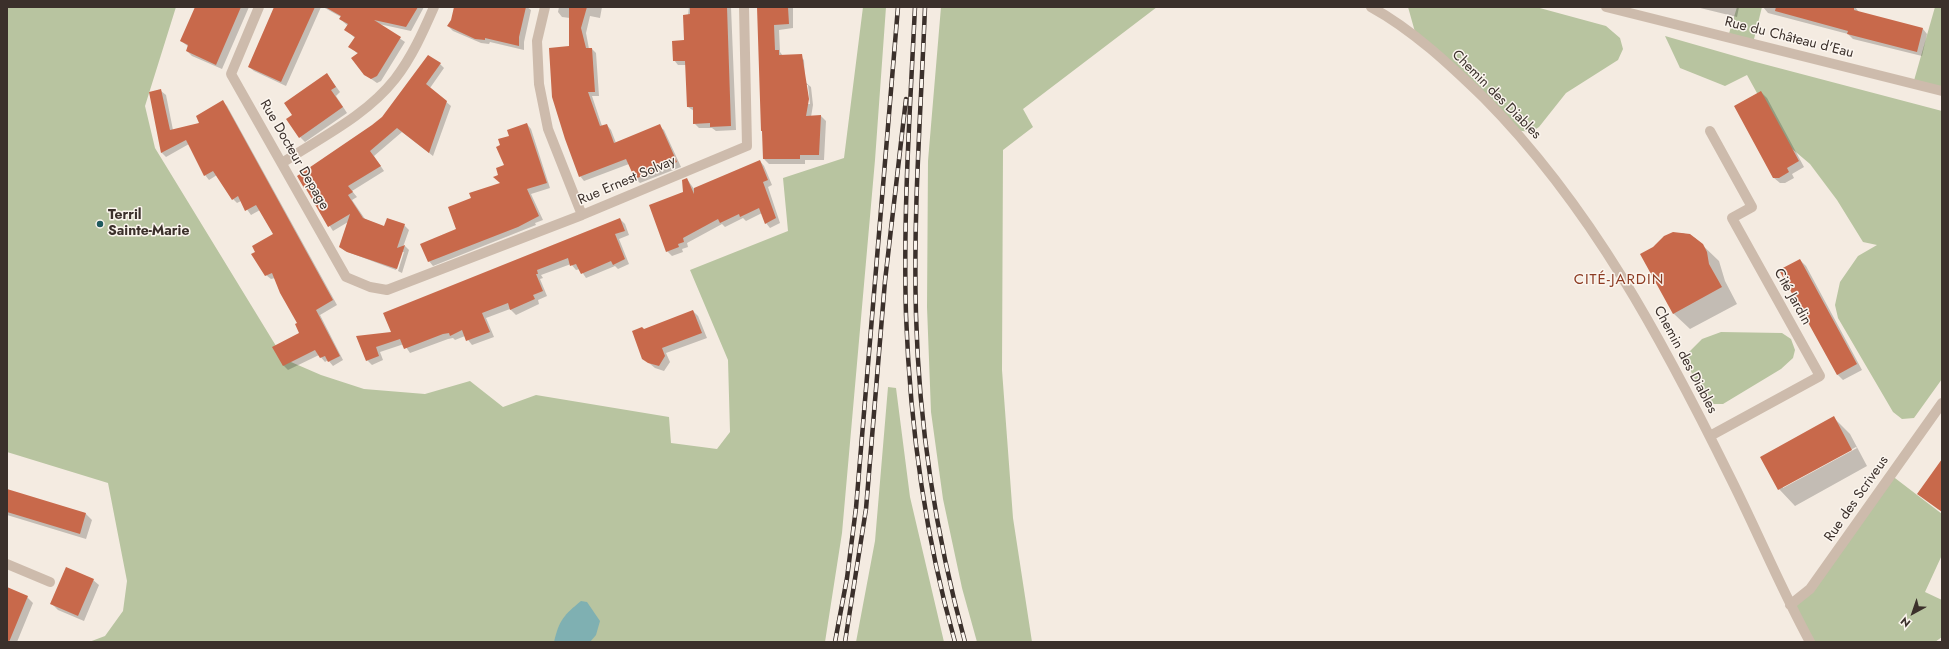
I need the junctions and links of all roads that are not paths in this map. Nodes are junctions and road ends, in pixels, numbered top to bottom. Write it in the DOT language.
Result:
graph roads {
  1 [pos="259,7"];
  2 [pos="434,7"];
  3 [pos="546,7"];
  4 [pos="744,7"];
  5 [pos="1371,7"];
  6 [pos="1606,7"];
  7 [pos="1386,10"];
  8 [pos="1942,91"];
  9 [pos="1710,131"];
  10 [pos="282,163"];
  11 [pos="582,215"];
  12 [pos="387,290"];
  13 [pos="1942,403"];
  14 [pos="1710,436"];
  15 [pos="7,564"];
  16 [pos="50,582"];
  17 [pos="1790,606"];
  18 [pos="1810,642"];
  1 -- 10 [label="street, Rue Docteur Depage"];
  2 -- 10 [label="street"];
  3 -- 11 [label="street"];
  4 -- 11 [label="street, Rue Ernest Solvay"];
  5 -- 7 [label="street, Chemin des Diables"];
  6 -- 8 [label="street, Rue du Château d'Eau"];
  7 -- 14 [label="street, Chemin des Diables"];
  9 -- 14 [label="street, Cité Jardin"];
  10 -- 12 [label="street, Rue Docteur Depage"];
  11 -- 12 [label="street, Rue Ernest Solvay"];
  13 -- 17 [label="street, Rue des Scriveus"];
  14 -- 17 [label="street, Chemin des Diables"];
  15 -- 16 [label="street"];
  17 -- 18 [label="street, Chemin des Diables"];
}
